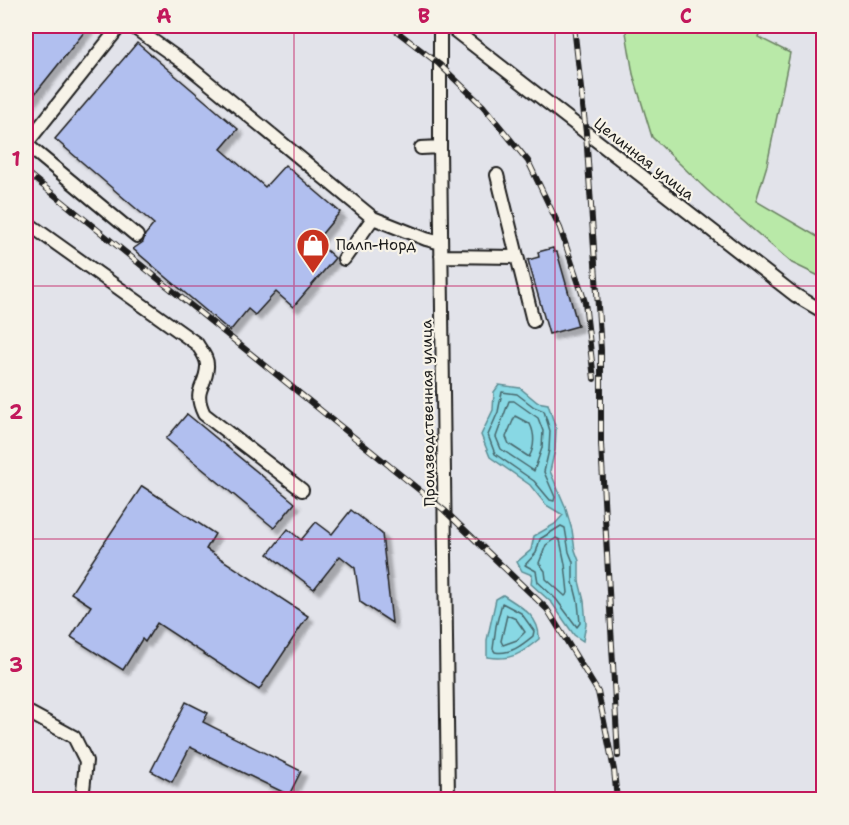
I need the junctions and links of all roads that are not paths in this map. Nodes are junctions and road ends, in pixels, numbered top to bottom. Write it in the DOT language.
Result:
graph roads {
  1 [pos="120,26"];
  2 [pos="132,26"];
  3 [pos="440,26"];
  4 [pos="449,26"];
  5 [pos="26,144"];
  6 [pos="440,147"];
  7 [pos="421,148"];
  8 [pos="497,175"];
  9 [pos="374,218"];
  10 [pos="26,222"];
  11 [pos="137,236"];
  12 [pos="441,243"];
  13 [pos="441,256"];
  14 [pos="518,257"];
  15 [pos="344,259"];
  16 [pos="824,312"];
  17 [pos="533,321"];
  18 [pos="302,490"];
  19 [pos="26,711"];
  20 [pos="82,800"];
  21 [pos="448,800"];
  1 -- 5 [label="street"];
  2 -- 9 [label="street"];
  3 -- 6 [label="street, Производственная улица"];
  4 -- 16 [label="street, Целинная улица"];
  5 -- 11 [label="street"];
  6 -- 7 [label="street"];
  6 -- 12 [label="street, Производственная улица"];
  8 -- 14 [label="street"];
  9 -- 12 [label="street"];
  9 -- 15 [label="street"];
  10 -- 18 [label="street"];
  12 -- 13 [label="street, Производственная улица"];
  13 -- 14 [label="street"];
  13 -- 21 [label="street, Производственная улица"];
  14 -- 17 [label="street"];
  19 -- 20 [label="street"];
}
